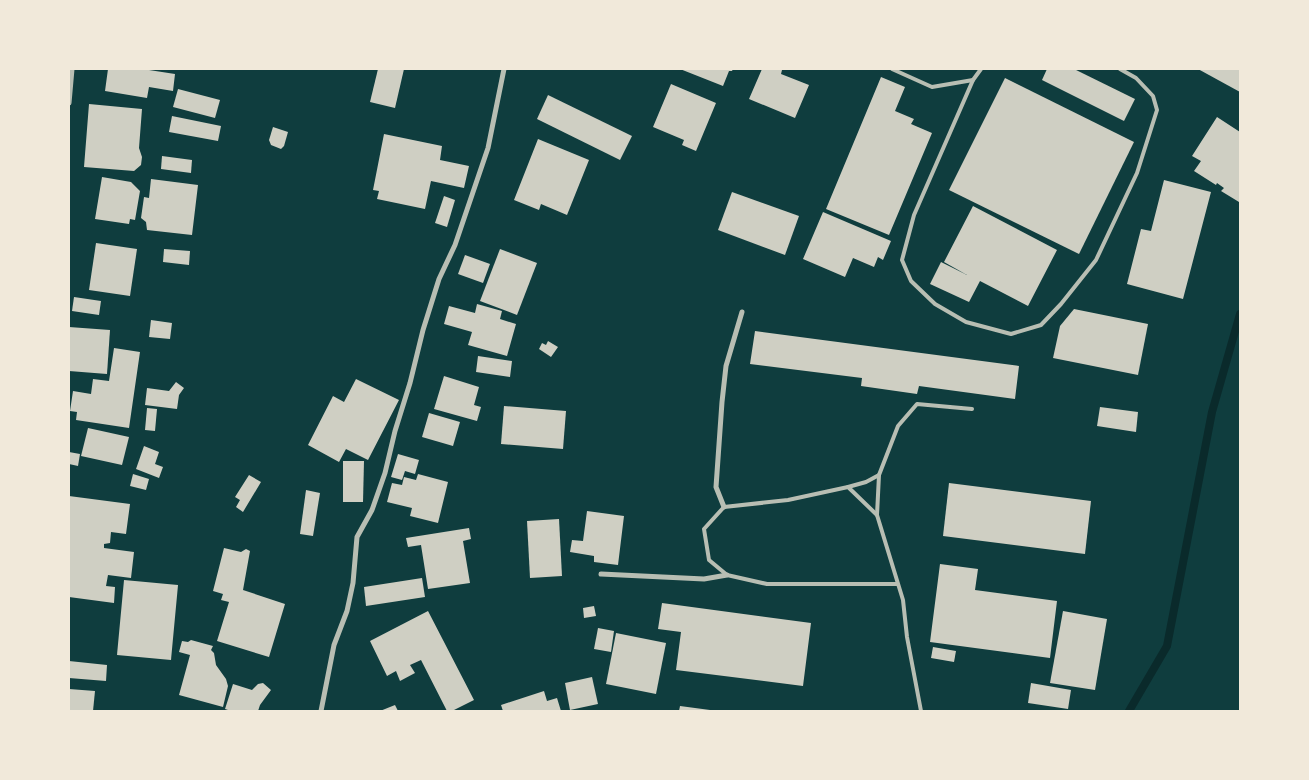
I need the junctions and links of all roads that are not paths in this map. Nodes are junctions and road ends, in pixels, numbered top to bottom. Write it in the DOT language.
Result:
graph roads {
  1 [pos="72,69"];
  2 [pos="504,69"];
  3 [pos="892,69"];
  4 [pos="982,69"];
  5 [pos="1120,69"];
  6 [pos="973,80"];
  7 [pos="69,104"];
  8 [pos="742,312"];
  9 [pos="972,409"];
  10 [pos="879,476"];
  11 [pos="848,487"];
  12 [pos="724,507"];
  13 [pos="877,515"];
  14 [pos="601,574"];
  15 [pos="727,575"];
  16 [pos="898,584"];
  17 [pos="322,711"];
  18 [pos="921,711"];
  1 -- 7 [label="street"];
  2 -- 17 [label="street"];
  3 -- 6 [label="lane"];
  4 -- 6 [label="lane"];
  5 -- 6 [label="lane"];
  8 -- 12 [label="street"];
  9 -- 10 [label="lane"];
  10 -- 11 [label="lane"];
  10 -- 13 [label="lane"];
  11 -- 12 [label="lane"];
  11 -- 13 [label="lane"];
  12 -- 15 [label="lane"];
  13 -- 16 [label="lane"];
  14 -- 15 [label="street"];
  15 -- 16 [label="lane"];
  16 -- 18 [label="lane"];
}
